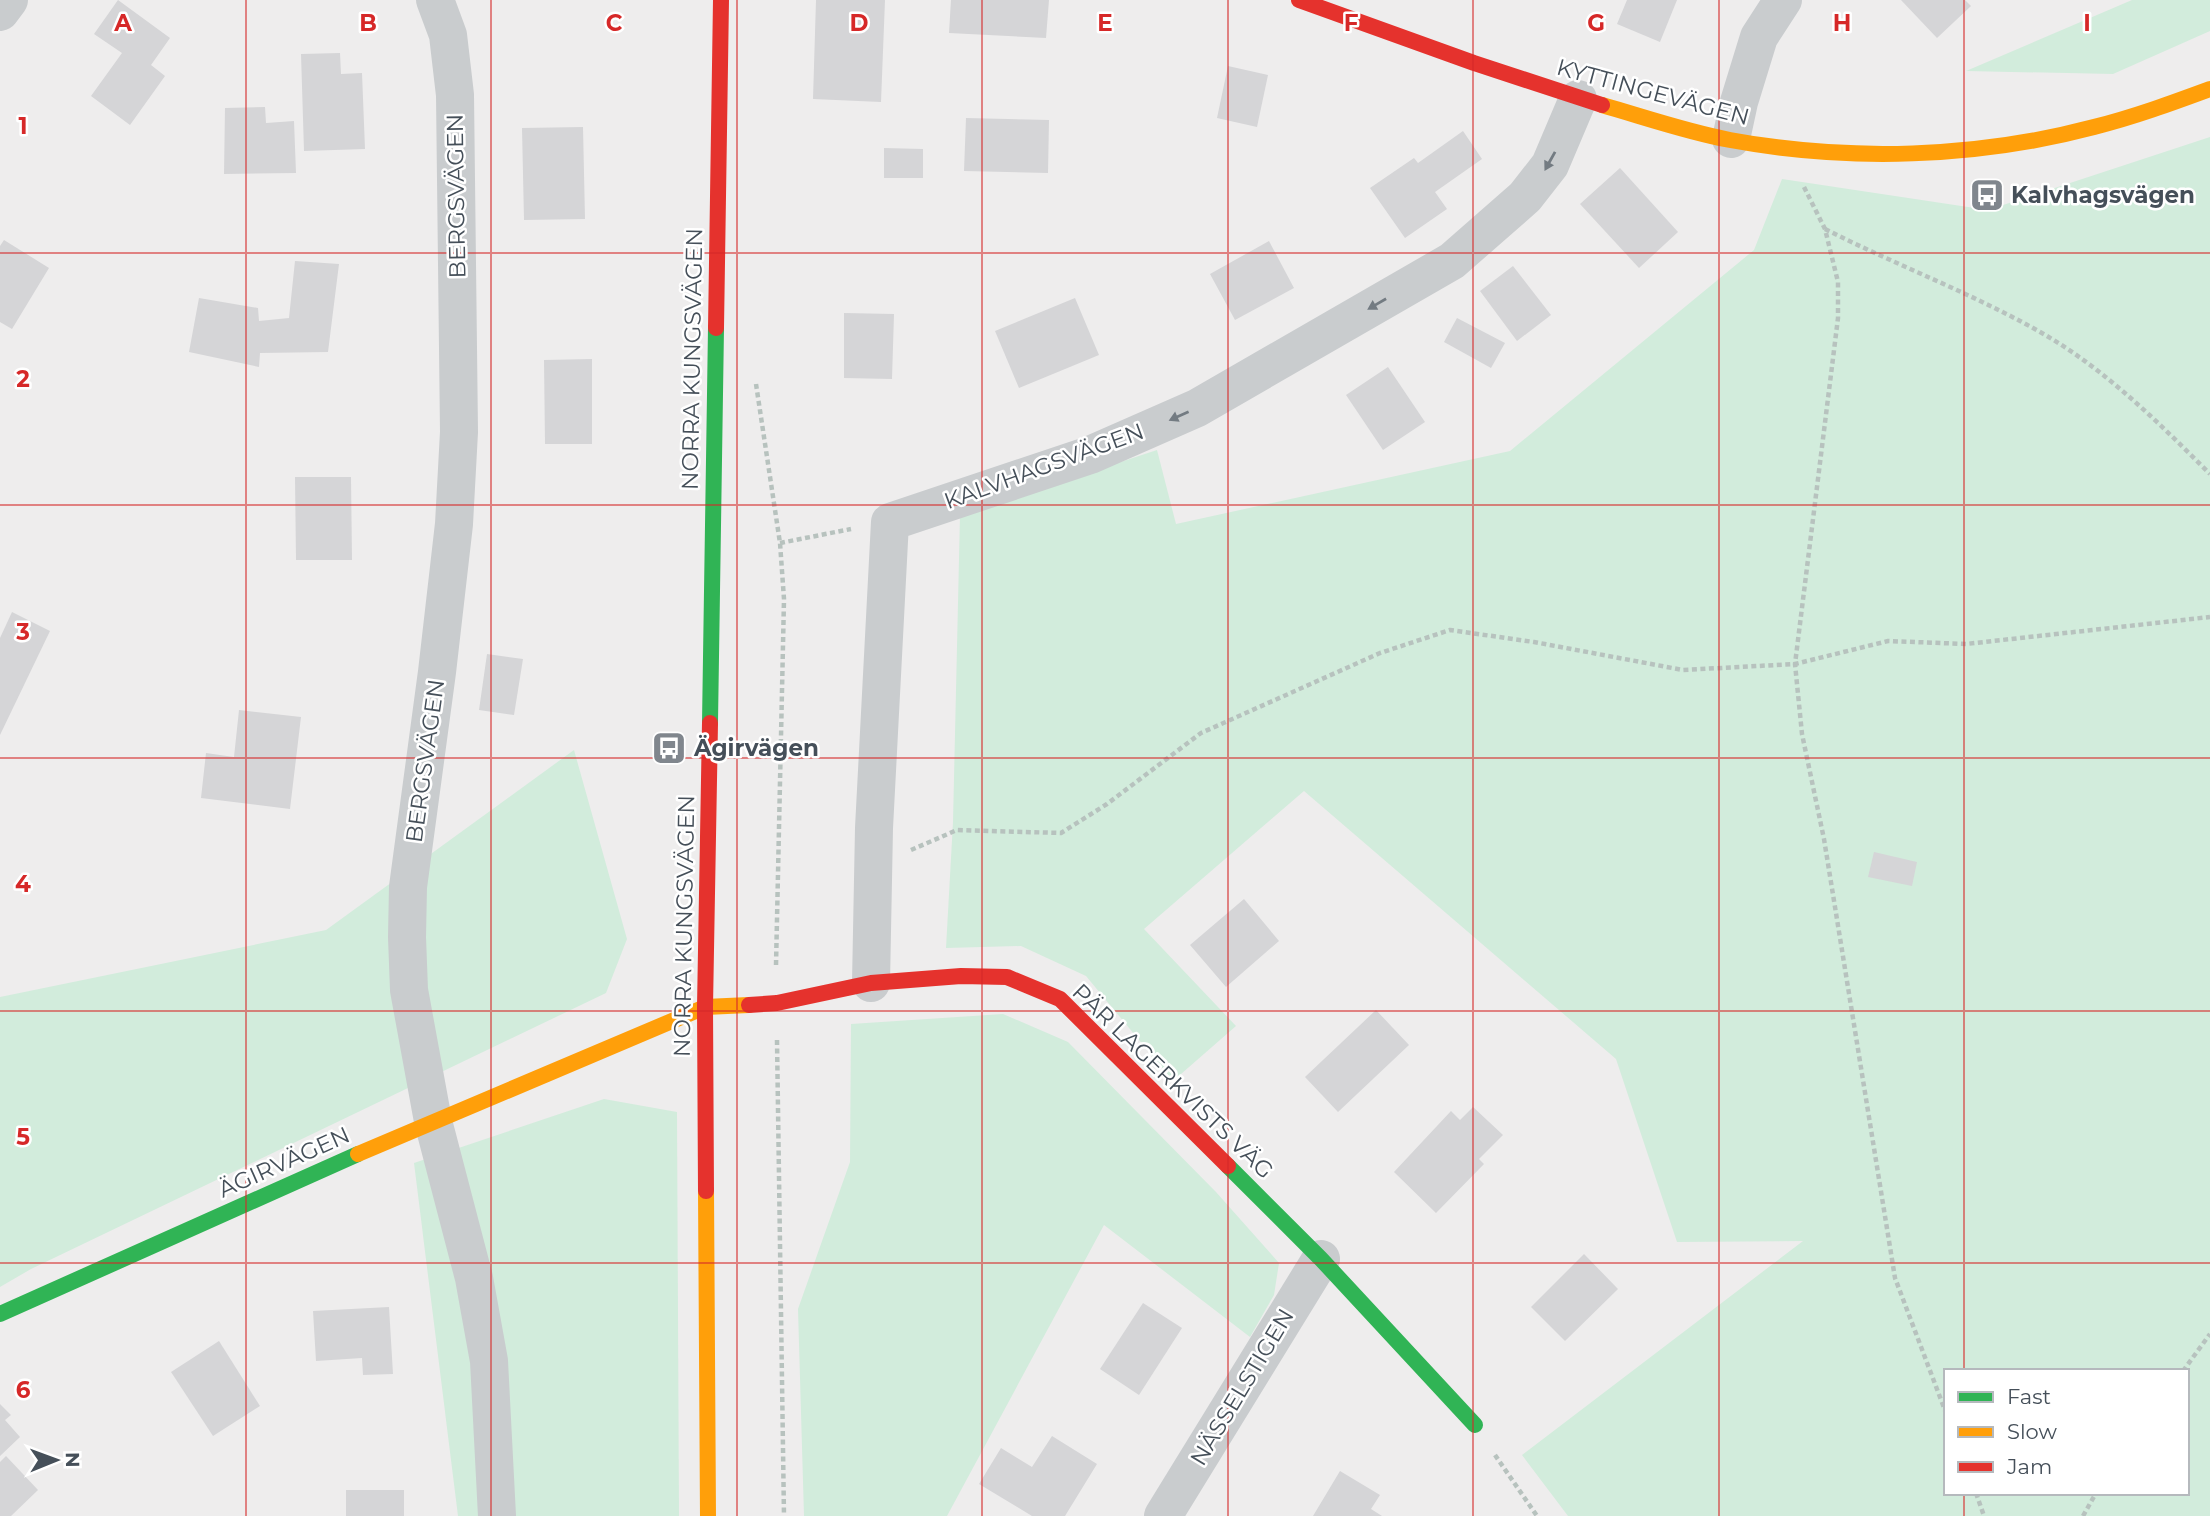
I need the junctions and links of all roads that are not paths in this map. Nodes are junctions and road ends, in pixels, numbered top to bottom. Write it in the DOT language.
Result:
graph roads {
  1 [pos="9,0"];
  2 [pos="435,0"];
  3 [pos="720,0"];
  4 [pos="1299,0"];
  5 [pos="1783,0"];
  6 [pos="0,12"];
  7 [pos="2210,89"];
  8 [pos="1578,99"];
  9 [pos="1731,139"];
  10 [pos="872,983"];
  11 [pos="705,1007"];
  12 [pos="433,1121"];
  13 [pos="1321,1259"];
  14 [pos="0,1314"];
  15 [pos="1475,1425"];
  16 [pos="497,1516"];
  17 [pos="708,1516"];
  18 [pos="1163,1516"];
  1 -- 6 [label="street"];
  2 -- 12 [label="street, BERGSVÄGEN"];
  3 -- 11 [label="street, NORRA KUNGSVÄGEN"];
  4 -- 8 [label="street, KYTTINGEVÄGEN"];
  5 -- 9 [label="street"];
  7 -- 9 [label="street, KYTTINGEVÄGEN"];
  8 -- 9 [label="street, KYTTINGEVÄGEN"];
  8 -- 10 [label="street, KALVHAGSVÄGEN, one-way"];
  10 -- 11 [label="street, PÄR LAGERKVISTS VÄG"];
  10 -- 13 [label="street, PÄR LAGERKVISTS VÄG"];
  11 -- 12 [label="street, ÄGIRVÄGEN"];
  11 -- 17 [label="street, NORRA KUNGSVÄGEN"];
  12 -- 14 [label="street, ÄGIRVÄGEN"];
  12 -- 16 [label="street, BERGSVÄGEN"];
  13 -- 15 [label="street, PÄR LAGERKVISTS VÄG"];
  13 -- 18 [label="street, NÄSSELSTIGEN"];
}
